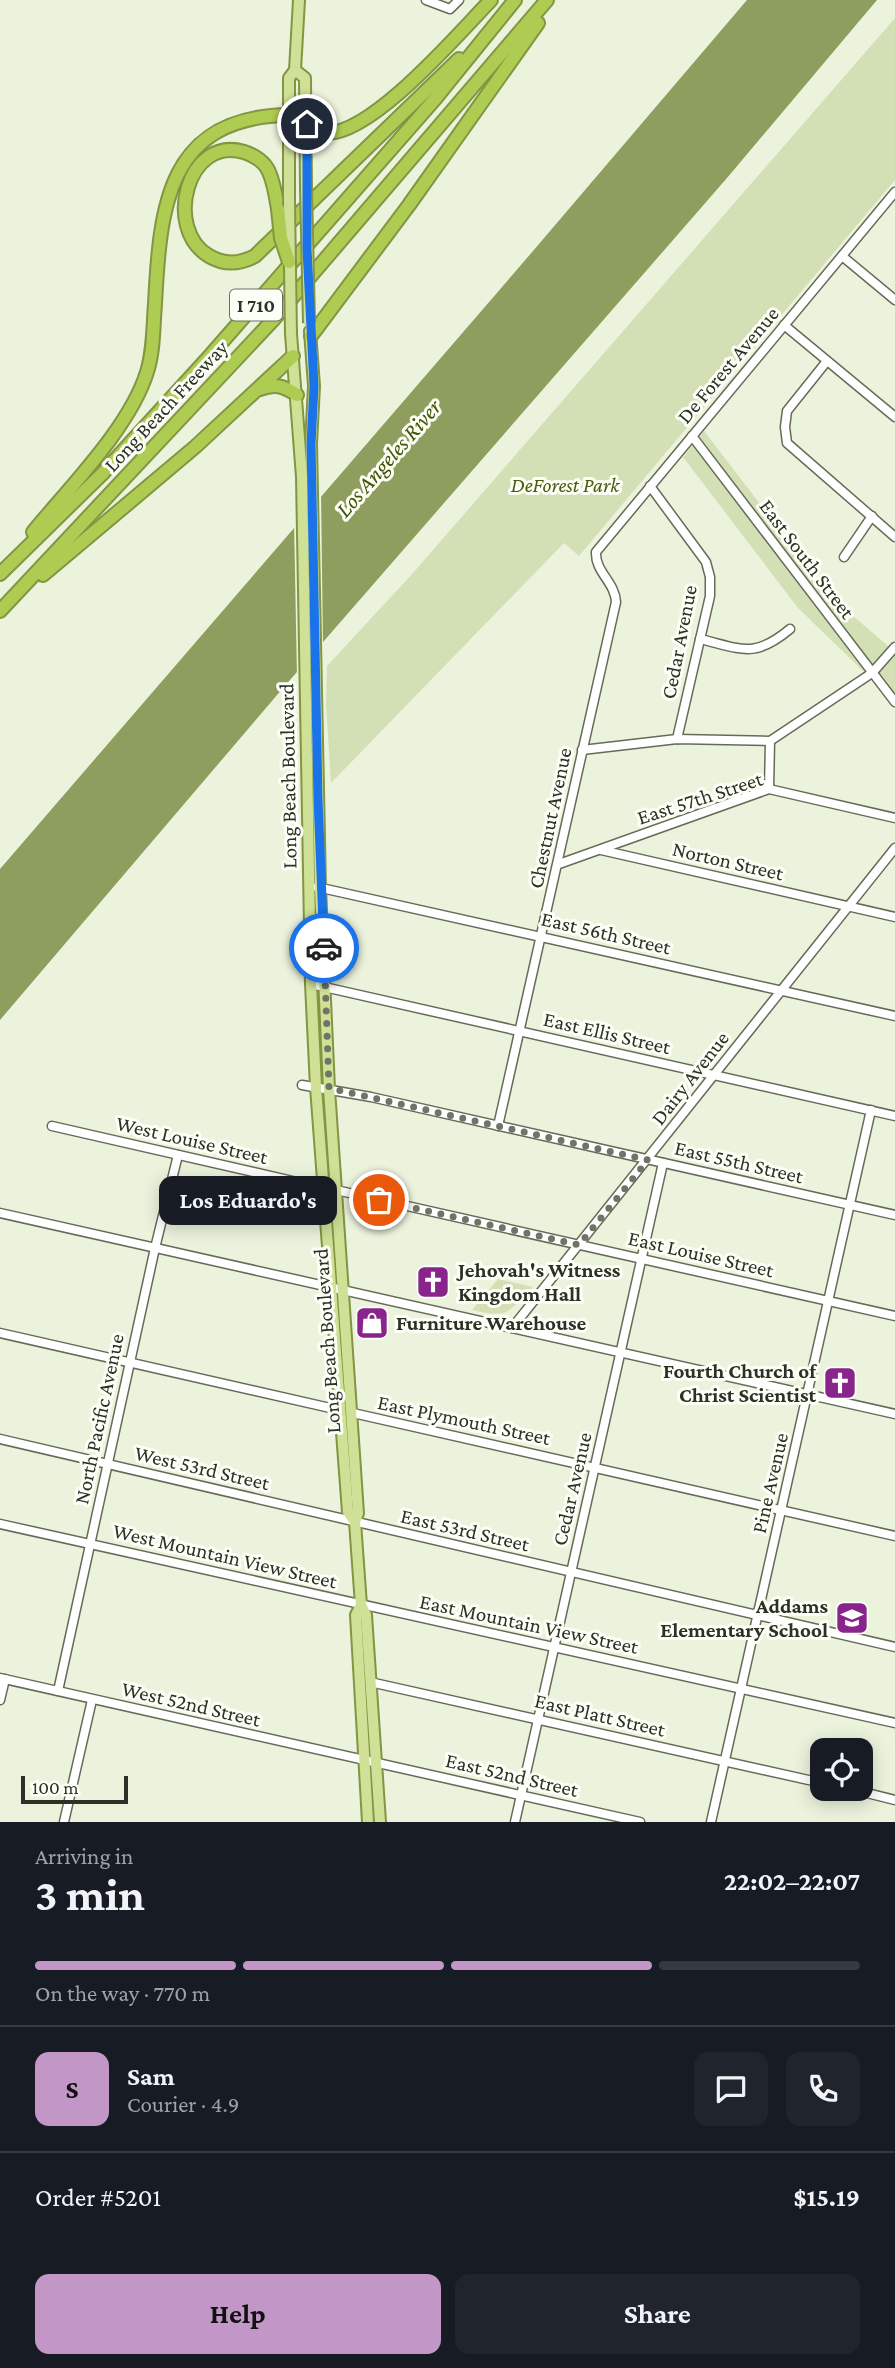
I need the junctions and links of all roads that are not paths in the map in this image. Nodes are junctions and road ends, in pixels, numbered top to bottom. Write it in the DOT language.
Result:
graph roads {
  1 [pos="299,0"];
  2 [pos="426,0"];
  3 [pos="459,0"];
  4 [pos="491,0"];
  5 [pos="515,0"];
  6 [pos="547,0"];
  7 [pos="554,0"];
  8 [pos="497,23"];
  9 [pos="295,70"];
  10 [pos="288,115"];
  11 [pos="307,124"];
  12 [pos="303,190"];
  13 [pos="895,192"];
  14 [pos="284,205"];
  15 [pos="842,256"];
  16 [pos="289,262"];
  17 [pos="895,300"];
  18 [pos="784,325"];
  19 [pos="310,329"];
  20 [pos="293,356"];
  21 [pos="827,361"];
  22 [pos="254,392"];
  23 [pos="297,395"];
  24 [pos="895,417"];
  25 [pos="692,436"];
  26 [pos="307,476"];
  27 [pos="650,486"];
  28 [pos="872,516"];
  29 [pos="895,537"];
  30 [pos="844,557"];
  31 [pos="597,563"];
  32 [pos="0,573"];
  33 [pos="0,612"];
  34 [pos="790,629"];
  35 [pos="700,639"];
  36 [pos="895,647"];
  37 [pos="872,673"];
  38 [pos="895,702"];
  39 [pos="677,738"];
  40 [pos="770,741"];
  41 [pos="582,750"];
  42 [pos="769,789"];
  43 [pos="895,818"];
  44 [pos="895,848"];
  45 [pos="599,850"];
  46 [pos="559,864"];
  47 [pos="314,886"];
  48 [pos="849,907"];
  49 [pos="895,917"];
  50 [pos="542,936"];
  51 [pos="311,984"];
  52 [pos="325,987"];
  53 [pos="783,990"];
  54 [pos="895,1016"];
  55 [pos="520,1031"];
  56 [pos="714,1075"];
  57 [pos="302,1086"];
  58 [pos="316,1087"];
  59 [pos="329,1088"];
  60 [pos="871,1110"];
  61 [pos="895,1116"];
  62 [pos="52,1126"];
  63 [pos="498,1126"];
  64 [pos="178,1155"];
  65 [pos="648,1160"];
  66 [pos="663,1163"];
  67 [pos="323,1188"];
  68 [pos="336,1190"];
  69 [pos="850,1205"];
  70 [pos="0,1213"];
  71 [pos="895,1215"];
  72 [pos="579,1245"];
  73 [pos="155,1248"];
  74 [pos="641,1258"];
  75 [pos="331,1289"];
  76 [pos="343,1292"];
  77 [pos="828,1300"];
  78 [pos="895,1315"];
  79 [pos="512,1328"];
  80 [pos="0,1333"];
  81 [pos="620,1353"];
  82 [pos="129,1363"];
  83 [pos="807,1395"];
  84 [pos="339,1410"];
  85 [pos="353,1413"];
  86 [pos="895,1414"];
  87 [pos="0,1439"];
  88 [pos="107,1463"];
  89 [pos="595,1466"];
  90 [pos="781,1509"];
  91 [pos="355,1522"];
  92 [pos="0,1524"];
  93 [pos="895,1536"];
  94 [pos="91,1544"];
  95 [pos="571,1574"];
  96 [pos="361,1605"];
  97 [pos="758,1615"];
  98 [pos="554,1647"];
  99 [pos="895,1647"];
  100 [pos="2,1679"];
  101 [pos="370,1682"];
  102 [pos="741,1688"];
  103 [pos="58,1691"];
  104 [pos="0,1700"];
  105 [pos="92,1700"];
  106 [pos="538,1719"];
  107 [pos="895,1723"];
  108 [pos="363,1760"];
  109 [pos="725,1761"];
  110 [pos="375,1763"];
  111 [pos="810,1780"];
  112 [pos="873,1794"];
  113 [pos="521,1795"];
  114 [pos="895,1800"];
  115 [pos="64,1822"];
  116 [pos="368,1822"];
  117 [pos="380,1822"];
  118 [pos="515,1822"];
  119 [pos="640,1822"];
  120 [pos="711,1822"];
  1 -- 9 [label="main road, Long Beach Boulevard"];
  2 -- 3 [label="street"];
  4 -- 11 [label="highway"];
  5 -- 8 [label="highway, Long Beach Freeway / I 710"];
  6 -- 33 [label="highway, Long Beach Freeway / I 710"];
  7 -- 19 [label="highway"];
  8 -- 14 [label="highway"];
  8 -- 32 [label="highway, Long Beach Freeway / I 710"];
  9 -- 10 [label="main road, Long Beach Boulevard"];
  9 -- 11 [label="main road, Long Beach Boulevard"];
  10 -- 12 [label="main road"];
  10 -- 14 [label="main road, Long Beach Boulevard"];
  10 -- 32 [label="highway"];
  11 -- 12 [label="main road, Long Beach Boulevard"];
  12 -- 19 [label="main road, Long Beach Boulevard, bridge"];
  13 -- 15 [label="street, De Forest Avenue"];
  14 -- 16 [label="highway, bridge"];
  15 -- 17 [label="street"];
  15 -- 18 [label="street, De Forest Avenue"];
  16 -- 20 [label="main road, Long Beach Boulevard, bridge"];
  18 -- 21 [label="street"];
  18 -- 25 [label="street, De Forest Avenue"];
  19 -- 20 [label="main road"];
  19 -- 26 [label="main road, Long Beach Boulevard"];
  20 -- 22 [label="highway"];
  20 -- 23 [label="main road, Long Beach Boulevard"];
  21 -- 24 [label="street"];
  21 -- 28 [label="street"];
  22 -- 23 [label="highway"];
  22 -- 33 [label="highway"];
  23 -- 26 [label="main road, Long Beach Boulevard"];
  25 -- 27 [label="street, De Forest Avenue"];
  25 -- 37 [label="street, East South Street"];
  26 -- 47 [label="main road, Long Beach Boulevard"];
  27 -- 31 [label="street, De Forest Avenue"];
  27 -- 35 [label="street, Cedar Avenue"];
  28 -- 29 [label="street"];
  28 -- 30 [label="street"];
  31 -- 41 [label="street, Chestnut Avenue"];
  34 -- 35 [label="street"];
  35 -- 39 [label="street, Cedar Avenue"];
  36 -- 37 [label="street"];
  37 -- 38 [label="street, East South Street"];
  37 -- 40 [label="street"];
  39 -- 40 [label="street"];
  39 -- 41 [label="street"];
  40 -- 42 [label="street"];
  41 -- 46 [label="street, Chestnut Avenue"];
  42 -- 43 [label="street, East 57th Street"];
  42 -- 45 [label="street, East 57th Street"];
  44 -- 48 [label="street, Dairy Avenue"];
  45 -- 46 [label="street, East 57th Street"];
  45 -- 48 [label="street, Norton Street"];
  46 -- 50 [label="street, Chestnut Avenue"];
  47 -- 50 [label="street, East 56th Street"];
  47 -- 51 [label="main road, Long Beach Boulevard"];
  47 -- 52 [label="main road, Long Beach Boulevard"];
  48 -- 49 [label="street, Norton Street"];
  48 -- 53 [label="street, Dairy Avenue"];
  50 -- 53 [label="street, East 56th Street"];
  50 -- 55 [label="street, Chestnut Avenue"];
  51 -- 52 [label="street, East Ellis Street"];
  51 -- 58 [label="main road, Long Beach Boulevard"];
  52 -- 55 [label="street, East Ellis Street"];
  52 -- 59 [label="main road, Long Beach Boulevard"];
  53 -- 54 [label="street, East 56th Street"];
  53 -- 56 [label="street, Dairy Avenue"];
  55 -- 56 [label="street, East Ellis Street"];
  55 -- 63 [label="street, Chestnut Avenue"];
  56 -- 60 [label="street, East Ellis Street"];
  56 -- 65 [label="street, Dairy Avenue"];
  57 -- 58 [label="street, East 55th Street"];
  58 -- 59 [label="street, East 55th Street"];
  58 -- 67 [label="main road, Long Beach Boulevard"];
  59 -- 63 [label="street, East 55th Street"];
  59 -- 68 [label="main road, Long Beach Boulevard"];
  60 -- 61 [label="street, East Ellis Street"];
  60 -- 69 [label="street, Pine Avenue"];
  62 -- 64 [label="street, West Louise Street"];
  63 -- 65 [label="street, East 55th Street"];
  64 -- 67 [label="street, West Louise Street"];
  64 -- 73 [label="street, North Pacific Avenue"];
  65 -- 66 [label="street, East 55th Street"];
  65 -- 72 [label="street, Dairy Avenue"];
  66 -- 69 [label="street, East 55th Street"];
  66 -- 74 [label="street, Cedar Avenue"];
  67 -- 75 [label="main road, Long Beach Boulevard"];
  68 -- 72 [label="street, East Louise Street"];
  68 -- 76 [label="main road, Long Beach Boulevard"];
  69 -- 71 [label="street, East 55th Street"];
  69 -- 77 [label="street, Pine Avenue"];
  70 -- 73 [label="street"];
  72 -- 74 [label="street, East Louise Street"];
  72 -- 79 [label="street, Dairy Avenue"];
  73 -- 75 [label="street"];
  73 -- 82 [label="street, North Pacific Avenue"];
  74 -- 77 [label="street, East Louise Street"];
  74 -- 81 [label="street, Cedar Avenue"];
  75 -- 76 [label="street"];
  75 -- 84 [label="main road, Long Beach Boulevard"];
  76 -- 79 [label="street"];
  76 -- 85 [label="main road, Long Beach Boulevard"];
  77 -- 78 [label="street, East Louise Street"];
  77 -- 83 [label="street, Pine Avenue"];
  79 -- 81 [label="street"];
  80 -- 82 [label="street"];
  81 -- 83 [label="street"];
  81 -- 89 [label="street, Cedar Avenue"];
  82 -- 84 [label="street"];
  82 -- 88 [label="street, North Pacific Avenue"];
  83 -- 86 [label="street"];
  83 -- 90 [label="street, Pine Avenue"];
  84 -- 91 [label="main road, Long Beach Boulevard"];
  85 -- 89 [label="street, East Plymouth Street"];
  85 -- 91 [label="main road, Long Beach Boulevard"];
  87 -- 88 [label="street, West 53rd Street"];
  88 -- 91 [label="street, West 53rd Street"];
  88 -- 94 [label="street, North Pacific Avenue"];
  89 -- 90 [label="street, East Plymouth Street"];
  89 -- 95 [label="street, Cedar Avenue"];
  90 -- 93 [label="street, East Plymouth Street"];
  90 -- 97 [label="street, Pine Avenue"];
  91 -- 95 [label="street, East 53rd Street"];
  91 -- 96 [label="main road, Long Beach Boulevard"];
  92 -- 94 [label="street, West Mountain View Street"];
  94 -- 96 [label="street, West Mountain View Street"];
  94 -- 103 [label="street, North Pacific Avenue"];
  95 -- 97 [label="street, East 53rd Street"];
  95 -- 98 [label="street, Cedar Avenue"];
  96 -- 98 [label="street, East Mountain View Street"];
  96 -- 101 [label="main road, Long Beach Boulevard"];
  96 -- 108 [label="main road, Long Beach Boulevard"];
  97 -- 99 [label="street, East 53rd Street"];
  97 -- 102 [label="street, Pine Avenue"];
  98 -- 102 [label="street, East Mountain View Street"];
  98 -- 106 [label="street, Cedar Avenue"];
  100 -- 103 [label="street, West 52nd Street"];
  100 -- 104 [label="street"];
  101 -- 106 [label="street, East Platt Street"];
  101 -- 110 [label="main road, Long Beach Boulevard"];
  102 -- 107 [label="street, East Mountain View Street"];
  102 -- 109 [label="street, Pine Avenue"];
  103 -- 105 [label="street, West 52nd Street"];
  105 -- 108 [label="street, West 52nd Street"];
  105 -- 115 [label="street"];
  106 -- 109 [label="street, East Platt Street"];
  106 -- 113 [label="street, Cedar Avenue"];
  108 -- 110 [label="street, West 52nd Street"];
  108 -- 116 [label="main road, Long Beach Boulevard"];
  109 -- 111 [label="street, East Platt Street"];
  109 -- 120 [label="street, Pine Avenue"];
  110 -- 113 [label="street, East 52nd Street"];
  110 -- 117 [label="main road, Long Beach Boulevard"];
  112 -- 114 [label="street"];
  113 -- 118 [label="street, Cedar Avenue"];
  113 -- 119 [label="street, East 52nd Street"];
}
